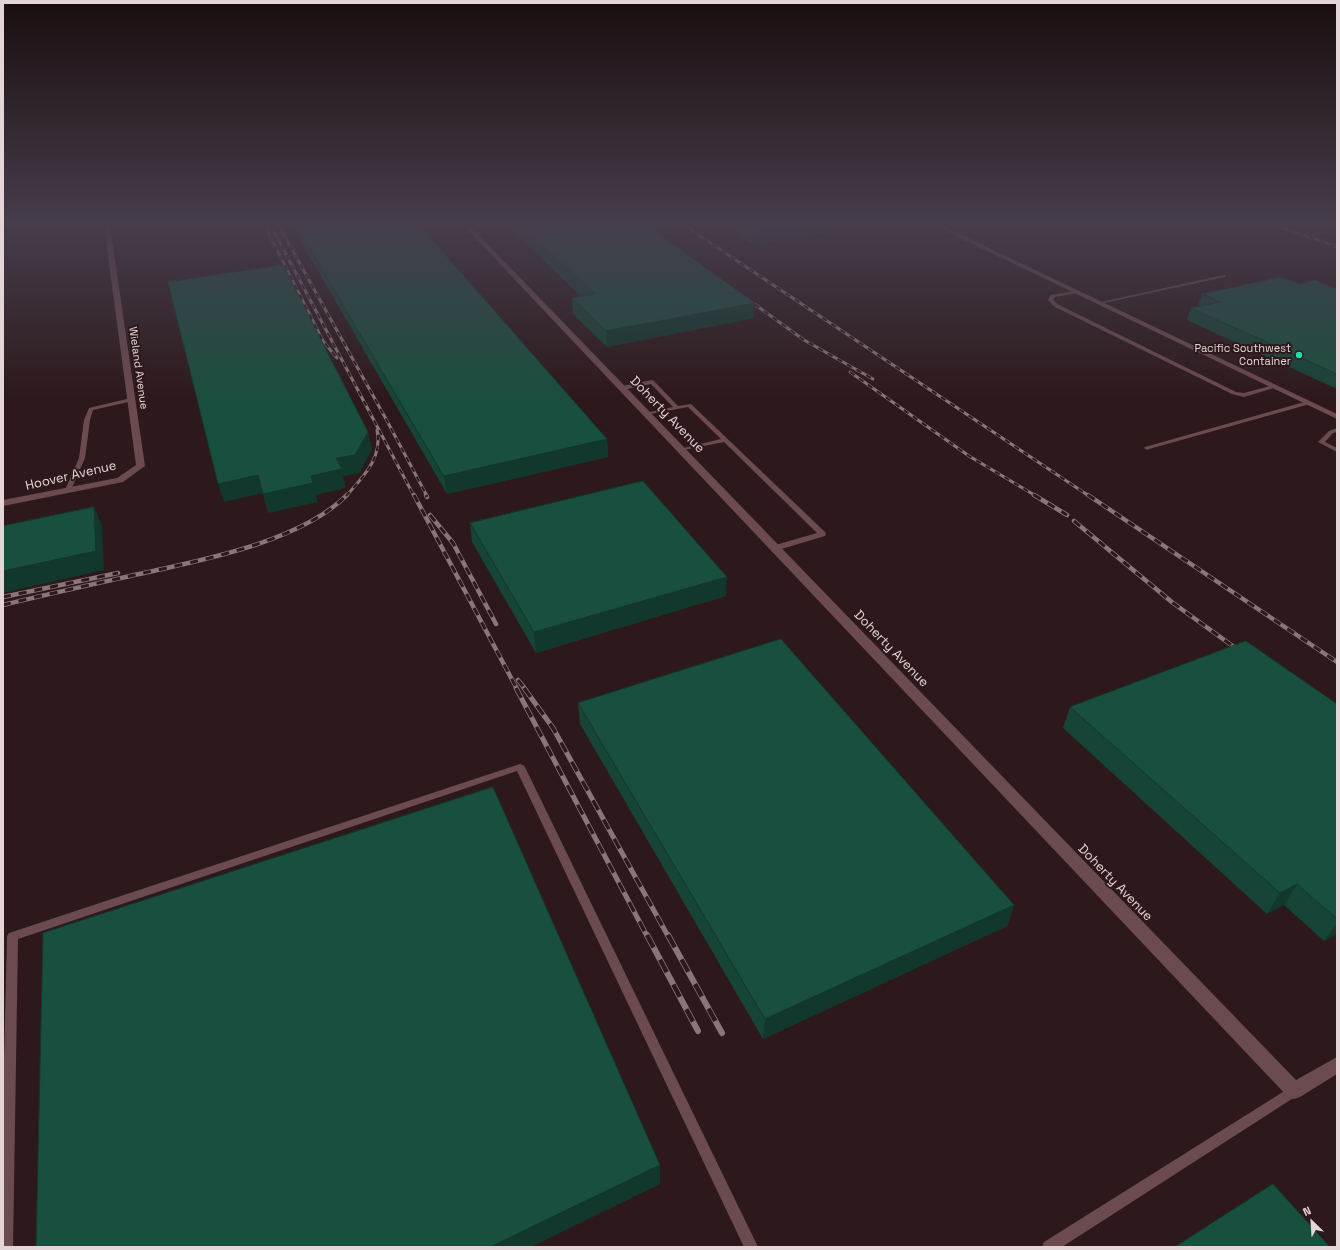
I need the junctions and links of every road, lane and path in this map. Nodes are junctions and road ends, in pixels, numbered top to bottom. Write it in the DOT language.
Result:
graph roads {
  1 [pos="115,284"];
  2 [pos="523,284"];
  3 [pos="1060,284"];
  4 [pos="1185,284"];
  5 [pos="1076,292"];
  6 [pos="1099,303"];
  7 [pos="1274,387"];
  8 [pos="622,388"];
  9 [pos="132,400"];
  10 [pos="1308,403"];
  11 [pos="677,408"];
  12 [pos="647,414"];
  13 [pos="1337,417"];
  14 [pos="1337,430"];
  15 [pos="725,440"];
  16 [pos="1148,448"];
  17 [pos="681,450"];
  18 [pos="1337,450"];
  19 [pos="141,466"];
  20 [pos="68,490"];
  21 [pos="3,504"];
  22 [pos="775,548"];
  23 [pos="1337,1066"];
  24 [pos="1294,1091"];
  25 [pos="6,1247"];
  26 [pos="752,1247"];
  27 [pos="1049,1247"];
  1 -- 9 [label="street, Wieland Avenue"];
  2 -- 8 [label="street, Doherty Avenue"];
  3 -- 5 [label="street"];
  4 -- 6 [label="lane"];
  5 -- 6 [label="street"];
  5 -- 7 [label="lane"];
  6 -- 7 [label="street"];
  7 -- 10 [label="street"];
  8 -- 11 [label="lane"];
  8 -- 12 [label="street, Doherty Avenue"];
  9 -- 19 [label="street, Wieland Avenue"];
  9 -- 20 [label="lane"];
  10 -- 13 [label="street"];
  10 -- 16 [label="lane"];
  11 -- 12 [label="lane"];
  11 -- 15 [label="lane"];
  12 -- 17 [label="street, Doherty Avenue"];
  14 -- 18 [label="lane"];
  15 -- 17 [label="lane"];
  15 -- 22 [label="lane"];
  17 -- 22 [label="street, Doherty Avenue"];
  19 -- 20 [label="street, Hoover Avenue"];
  20 -- 21 [label="street, Hoover Avenue"];
  22 -- 24 [label="street, Doherty Avenue"];
  23 -- 24 [label="street"];
  24 -- 27 [label="lane"];
  25 -- 26 [label="lane"];
}
